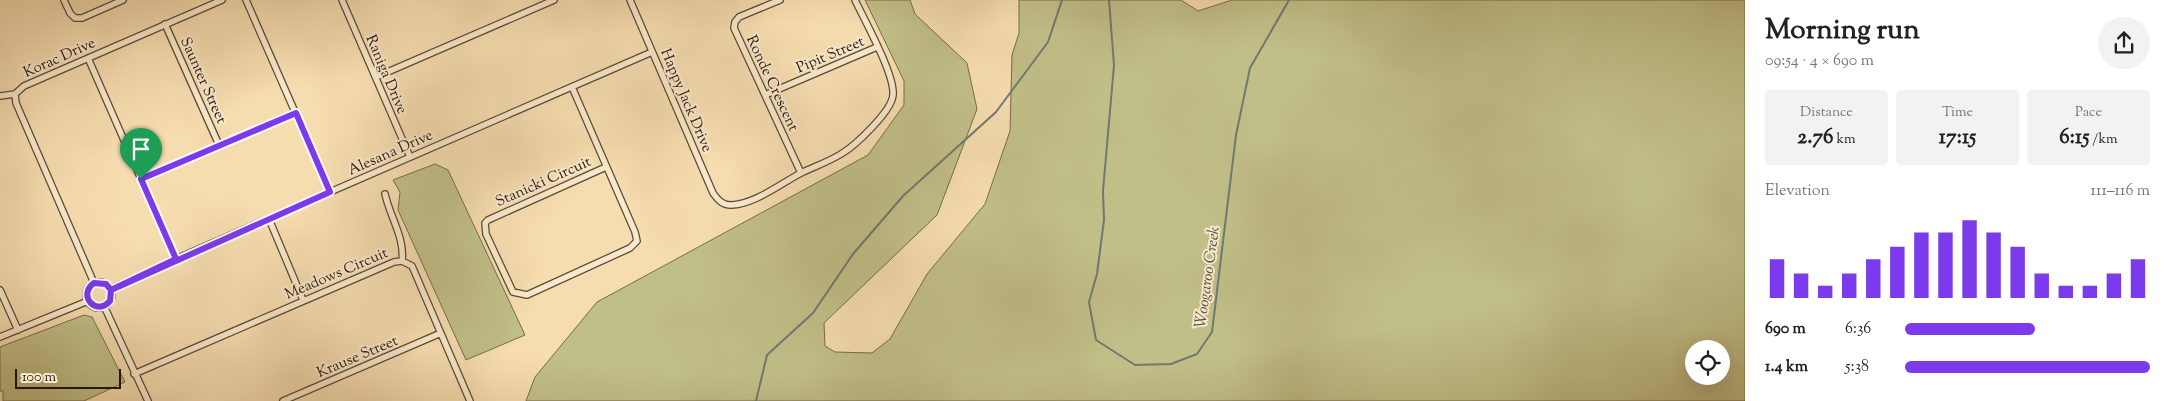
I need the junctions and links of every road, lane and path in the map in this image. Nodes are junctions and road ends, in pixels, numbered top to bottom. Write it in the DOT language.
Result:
graph roads {
  1 [pos="64,0"];
  2 [pos="124,0"];
  3 [pos="222,0"];
  4 [pos="246,0"];
  5 [pos="342,0"];
  6 [pos="554,0"];
  7 [pos="630,0"];
  8 [pos="780,0"];
  9 [pos="855,0"];
  10 [pos="165,24"];
  11 [pos="877,47"];
  12 [pos="652,52"];
  13 [pos="88,58"];
  14 [pos="376,77"];
  15 [pos="572,87"];
  16 [pos="15,94"];
  17 [pos="765,95"];
  18 [pos="0,96"];
  19 [pos="296,113"];
  20 [pos="219,145"];
  21 [pos="410,157"];
  22 [pos="606,167"];
  23 [pos="801,173"];
  24 [pos="141,179"];
  25 [pos="330,192"];
  26 [pos="385,194"];
  27 [pos="269,219"];
  28 [pos="176,259"];
  29 [pos="402,261"];
  30 [pos="94,283"];
  31 [pos="0,290"];
  32 [pos="111,290"];
  33 [pos="303,300"];
  34 [pos="88,301"];
  35 [pos="104,306"];
  36 [pos="18,330"];
  37 [pos="441,333"];
  38 [pos="0,337"];
  39 [pos="134,374"];
  40 [pos="148,401"];
  41 [pos="283,401"];
  42 [pos="470,401"];
  1 -- 2 [label="street"];
  3 -- 10 [label="street, Korac Drive"];
  4 -- 19 [label="street"];
  5 -- 14 [label="street, Raniga Drive"];
  6 -- 14 [label="street"];
  7 -- 12 [label="street, Happy Jack Drive"];
  8 -- 17 [label="street, Ronde Crescent"];
  9 -- 11 [label="street"];
  10 -- 13 [label="street, Korac Drive"];
  10 -- 20 [label="street, Saunter Street"];
  11 -- 17 [label="street, Pipit Street"];
  11 -- 23 [label="street"];
  12 -- 15 [label="street, Alesana Drive"];
  12 -- 23 [label="street, Happy Jack Drive"];
  13 -- 16 [label="street, Korac Drive"];
  13 -- 24 [label="street"];
  14 -- 21 [label="street, Raniga Drive"];
  15 -- 21 [label="street, Alesana Drive"];
  15 -- 22 [label="street, Stanicki Circuit"];
  16 -- 18 [label="street"];
  16 -- 30 [label="street, Korac Drive"];
  17 -- 23 [label="street, Ronde Crescent"];
  19 -- 20 [label="street"];
  19 -- 25 [label="street"];
  20 -- 24 [label="street"];
  21 -- 25 [label="street, Alesana Drive"];
  22 -- 22 [label="street, Stanicki Circuit"];
  24 -- 28 [label="street"];
  25 -- 27 [label="street, Alesana Drive"];
  26 -- 29 [label="street"];
  27 -- 28 [label="street, Alesana Drive"];
  27 -- 33 [label="street"];
  28 -- 32 [label="street, Alesana Drive"];
  29 -- 33 [label="street, Meadows Circuit"];
  29 -- 37 [label="street, Meadows Circuit"];
  30 -- 32 [label="street"];
  30 -- 34 [label="street"];
  31 -- 36 [label="street"];
  32 -- 35 [label="street"];
  33 -- 39 [label="street, Meadows Circuit"];
  34 -- 35 [label="street"];
  34 -- 36 [label="street"];
  35 -- 39 [label="street"];
  36 -- 38 [label="street"];
  37 -- 41 [label="street, Krause Street"];
  37 -- 42 [label="street, Meadows Circuit"];
  39 -- 40 [label="street"];
}
